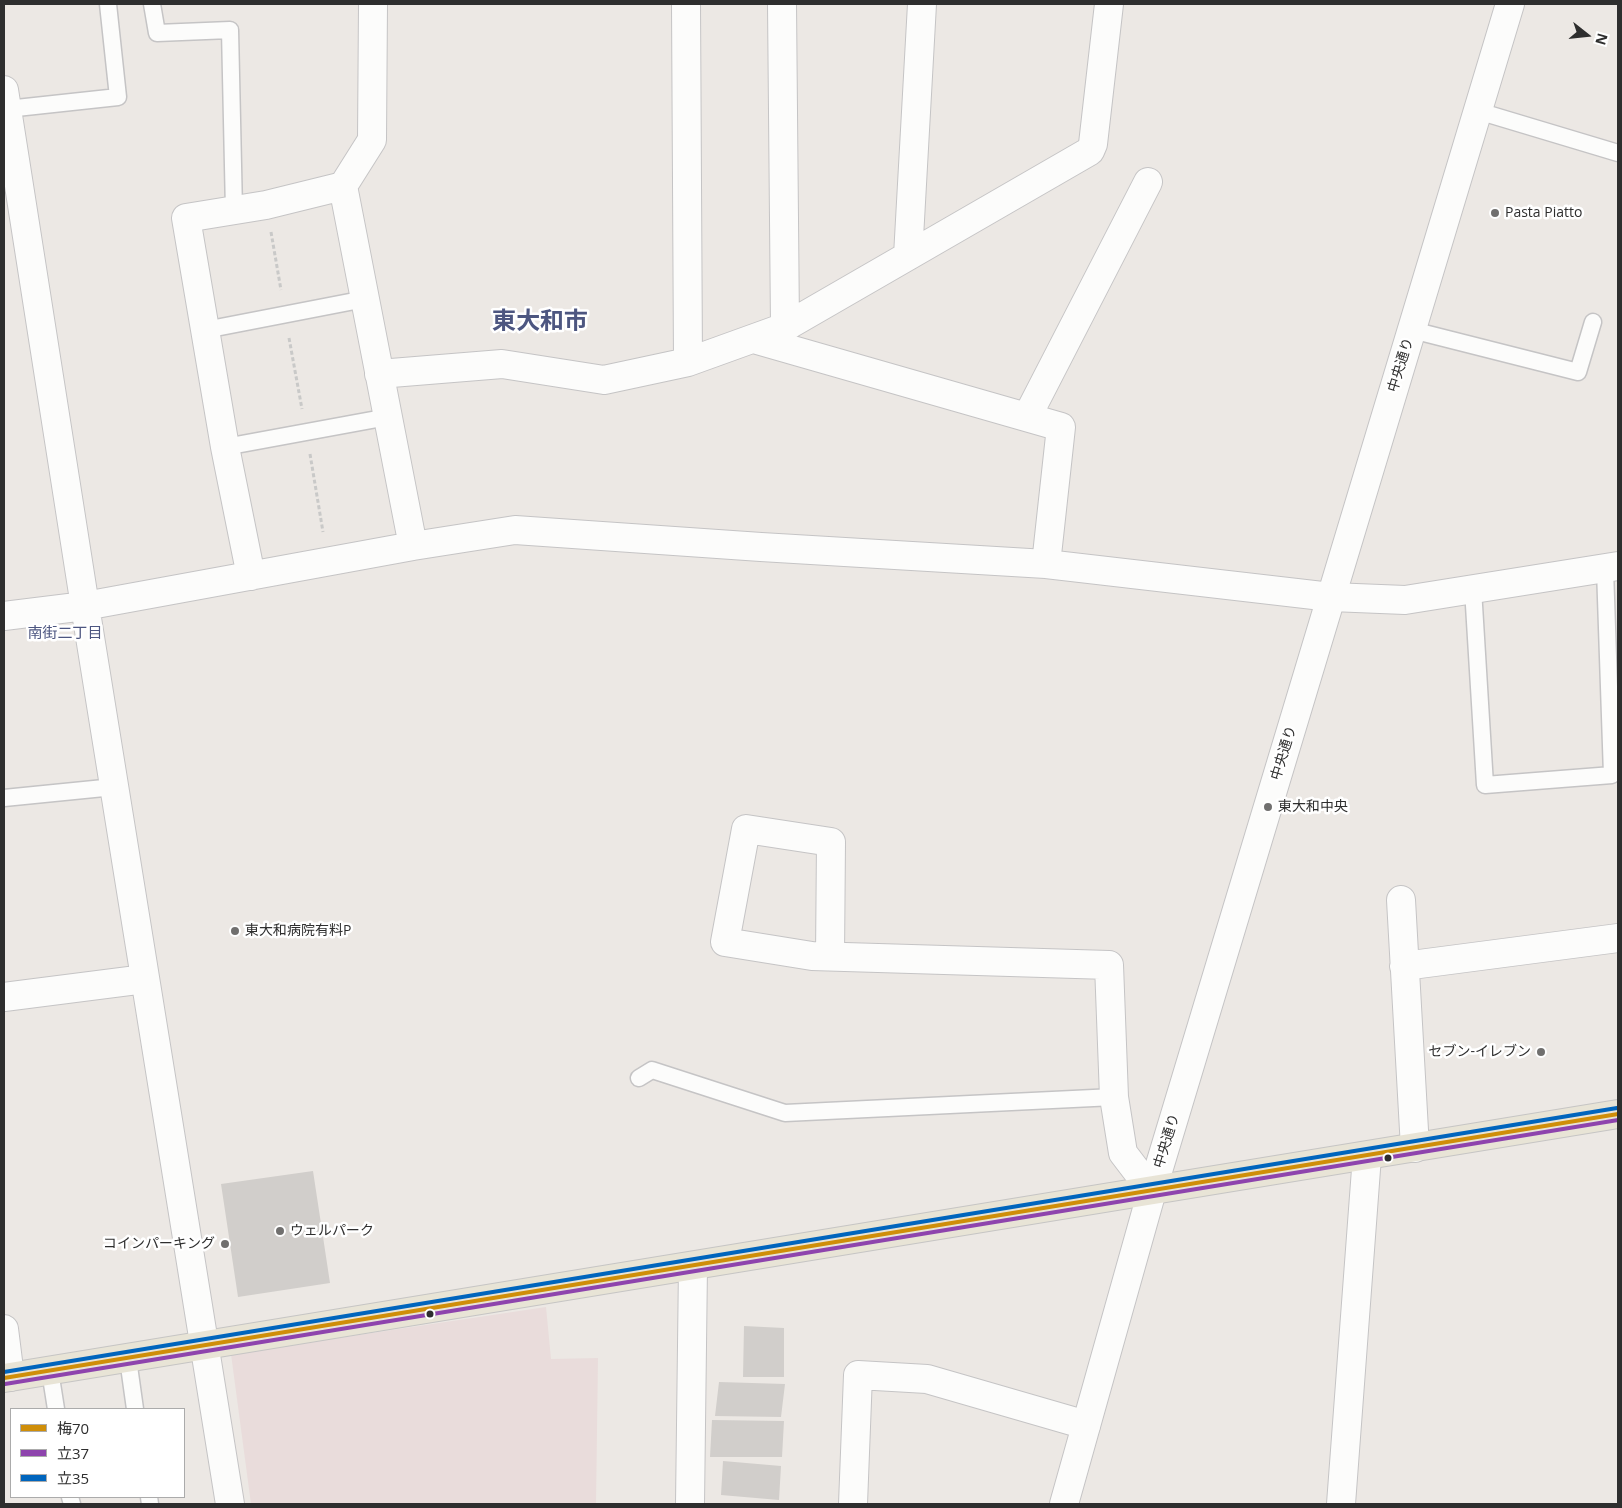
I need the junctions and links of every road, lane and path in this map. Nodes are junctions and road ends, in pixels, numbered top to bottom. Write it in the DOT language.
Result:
graph roads {
  1 [pos="108,4"];
  2 [pos="152,4"];
  3 [pos="373,4"];
  4 [pos="686,4"];
  5 [pos="782,4"];
  6 [pos="922,4"];
  7 [pos="1109,4"];
  8 [pos="1510,4"];
  9 [pos="5,99"];
  10 [pos="1478,111"];
  11 [pos="1618,153"];
  12 [pos="1148,182"];
  13 [pos="343,186"];
  14 [pos="266,205"];
  15 [pos="234,211"];
  16 [pos="15,244"];
  17 [pos="908,256"];
  18 [pos="365,299"];
  19 [pos="285,314"];
  20 [pos="1592,322"];
  21 [pos="785,327"];
  22 [pos="205,330"];
  23 [pos="1412,330"];
  24 [pos="754,339"];
  25 [pos="688,362"];
  26 [pos="379,374"];
  27 [pos="388,417"];
  28 [pos="1027,417"];
  29 [pos="306,432"];
  30 [pos="225,448"];
  31 [pos="412,546"];
  32 [pos="328,562"];
  33 [pos="1046,564"];
  34 [pos="1611,567"];
  35 [pos="251,576"];
  36 [pos="1473,589"];
  37 [pos="1331,597"];
  38 [pos="85,606"];
  39 [pos="4,616"];
  40 [pos="114,787"];
  41 [pos="4,798"];
  42 [pos="1401,900"];
  43 [pos="1618,938"];
  44 [pos="830,956"];
  45 [pos="1404,966"];
  46 [pos="145,979"];
  47 [pos="4,997"];
  48 [pos="639,1078"];
  49 [pos="1114,1098"];
  50 [pos="1618,1114"];
  51 [pos="1415,1148"];
  52 [pos="1367,1156"];
  53 [pos="1152,1191"];
  54 [pos="694,1266"];
  55 [pos="4,1329"];
  56 [pos="204,1346"];
  57 [pos="128,1359"];
  58 [pos="50,1371"];
  59 [pos="7,1378"];
  60 [pos="56,1408"];
  61 [pos="136,1408"];
  62 [pos="1086,1425"];
  63 [pos="230,1504"];
  64 [pos="690,1504"];
  65 [pos="853,1504"];
  66 [pos="1064,1504"];
  67 [pos="1342,1504"];
  1 -- 9 [label="lane"];
  2 -- 15 [label="lane"];
  3 -- 13 [label="street"];
  4 -- 25 [label="street"];
  5 -- 21 [label="street"];
  6 -- 17 [label="street"];
  7 -- 17 [label="street"];
  8 -- 10 [label="street, 中央通り"];
  9 -- 16 [label="street"];
  10 -- 11 [label="lane"];
  10 -- 23 [label="street, 中央通り"];
  12 -- 28 [label="street"];
  13 -- 14 [label="street"];
  13 -- 18 [label="street"];
  14 -- 15 [label="street"];
  14 -- 19 [label="path"];
  15 -- 22 [label="street"];
  16 -- 38 [label="street"];
  17 -- 21 [label="street"];
  18 -- 19 [label="lane"];
  18 -- 26 [label="street"];
  19 -- 22 [label="lane"];
  19 -- 29 [label="path"];
  20 -- 23 [label="lane"];
  21 -- 24 [label="street"];
  22 -- 30 [label="street"];
  23 -- 37 [label="street, 中央通り"];
  24 -- 25 [label="street"];
  24 -- 28 [label="street"];
  25 -- 26 [label="street"];
  26 -- 27 [label="street"];
  27 -- 29 [label="lane"];
  27 -- 31 [label="street"];
  28 -- 33 [label="street"];
  29 -- 30 [label="lane"];
  29 -- 32 [label="path"];
  30 -- 35 [label="street"];
  31 -- 32 [label="street"];
  31 -- 33 [label="street"];
  32 -- 35 [label="street"];
  33 -- 37 [label="street"];
  34 -- 36 [label="street"];
  34 -- 36 [label="lane"];
  35 -- 38 [label="street"];
  36 -- 37 [label="street"];
  37 -- 53 [label="street, 中央通り"];
  38 -- 39 [label="street"];
  38 -- 40 [label="street"];
  40 -- 41 [label="lane"];
  40 -- 46 [label="street"];
  42 -- 45 [label="street"];
  43 -- 45 [label="street"];
  44 -- 44 [label="street"];
  44 -- 49 [label="street"];
  45 -- 51 [label="street"];
  46 -- 47 [label="street"];
  46 -- 56 [label="street"];
  48 -- 49 [label="lane"];
  49 -- 53 [label="street"];
  50 -- 51 [label="main road"];
  51 -- 52 [label="main road"];
  52 -- 53 [label="main road"];
  52 -- 67 [label="street"];
  53 -- 54 [label="main road"];
  53 -- 62 [label="street, 中央通り"];
  54 -- 56 [label="main road"];
  54 -- 64 [label="street"];
  55 -- 59 [label="street"];
  56 -- 57 [label="main road"];
  56 -- 63 [label="street"];
  57 -- 58 [label="main road"];
  57 -- 61 [label="lane"];
  58 -- 59 [label="main road"];
  58 -- 60 [label="lane"];
  62 -- 65 [label="street"];
  62 -- 66 [label="street, 中央通り"];
}
